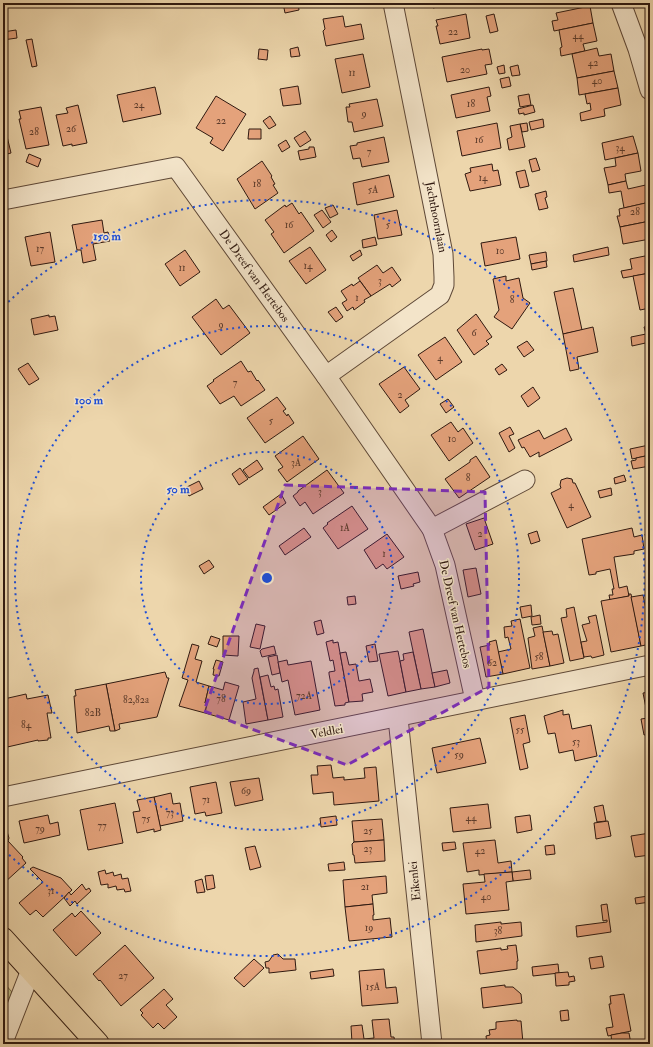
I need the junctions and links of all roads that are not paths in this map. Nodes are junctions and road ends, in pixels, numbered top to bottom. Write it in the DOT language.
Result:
graph roads {
  1 [pos="393,3"];
  2 [pos="621,3"];
  3 [pos="650,90"];
  4 [pos="3,200"];
  5 [pos="326,376"];
  6 [pos="525,480"];
  7 [pos="432,529"];
  8 [pos="650,666"];
  9 [pos="475,700"];
  10 [pos="398,718"];
  11 [pos="3,797"];
  12 [pos="3,939"];
  13 [pos="31,970"];
  14 [pos="3,1042"];
  15 [pos="98,1044"];
  16 [pos="432,1044"];
  1 -- 5 [label="street, Jachthoornlaan"];
  2 -- 3 [label="street"];
  4 -- 5 [label="street, De Dreef van Hertebos"];
  5 -- 7 [label="street, De Dreef van Hertebos"];
  6 -- 7 [label="street"];
  7 -- 9 [label="street, De Dreef van Hertebos"];
  8 -- 9 [label="street, Veldlei"];
  9 -- 10 [label="street, Veldlei"];
  10 -- 11 [label="street, Veldlei"];
  10 -- 16 [label="street, Eikenlei"];
  12 -- 13 [label="main road"];
  13 -- 14 [label="street"];
  13 -- 15 [label="main road"];
}
